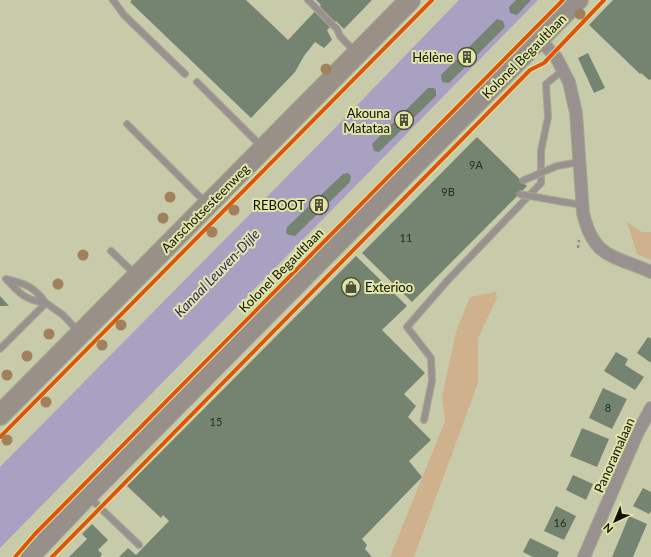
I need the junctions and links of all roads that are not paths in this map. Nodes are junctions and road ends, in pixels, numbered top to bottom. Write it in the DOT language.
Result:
graph roads {
  1 [pos="113,0"];
  2 [pos="308,0"];
  3 [pos="410,0"];
  4 [pos="579,0"];
  5 [pos="540,40"];
  6 [pos="357,54"];
  7 [pos="563,70"];
  8 [pos="184,74"];
  9 [pos="197,82"];
  10 [pos="126,124"];
  11 [pos="263,148"];
  12 [pos="579,162"];
  13 [pos="522,181"];
  14 [pos="520,194"];
  15 [pos="208,205"];
  16 [pos="582,205"];
  17 [pos="111,251"];
  18 [pos="651,272"];
  19 [pos="0,275"];
  20 [pos="137,276"];
  21 [pos="6,280"];
  22 [pos="46,303"];
  23 [pos="81,334"];
  24 [pos="0,349"];
  25 [pos="651,408"];
  26 [pos="0,415"];
  27 [pos="424,420"];
  28 [pos="88,496"];
  29 [pos="139,546"];
  30 [pos="30,557"];
  31 [pos="584,557"];
  1 -- 8 [label="lane"];
  2 -- 6 [label="lane"];
  3 -- 6 [label="main road, Aarschotsesteenweg"];
  4 -- 5 [label="street, Kolonel Begaultlaan"];
  5 -- 7 [label="street"];
  5 -- 28 [label="street, Kolonel Begaultlaan"];
  6 -- 11 [label="main road, Aarschotsesteenweg"];
  7 -- 12 [label="street"];
  7 -- 27 [label="lane"];
  9 -- 11 [label="lane"];
  10 -- 15 [label="lane"];
  11 -- 15 [label="main road, Aarschotsesteenweg"];
  12 -- 13 [label="lane, bridge"];
  12 -- 16 [label="street"];
  14 -- 16 [label="lane, bridge"];
  15 -- 20 [label="main road, Aarschotsesteenweg"];
  16 -- 18 [label="street"];
  17 -- 20 [label="lane"];
  19 -- 21 [label="lane"];
  20 -- 23 [label="main road, Aarschotsesteenweg"];
  21 -- 22 [label="lane"];
  21 -- 22 [label="lane"];
  22 -- 23 [label="lane"];
  22 -- 24 [label="lane"];
  23 -- 26 [label="main road, Aarschotsesteenweg"];
  25 -- 31 [label="street, Panoramalaan"];
  28 -- 29 [label="lane"];
  28 -- 30 [label="street, Kolonel Begaultlaan"];
}
